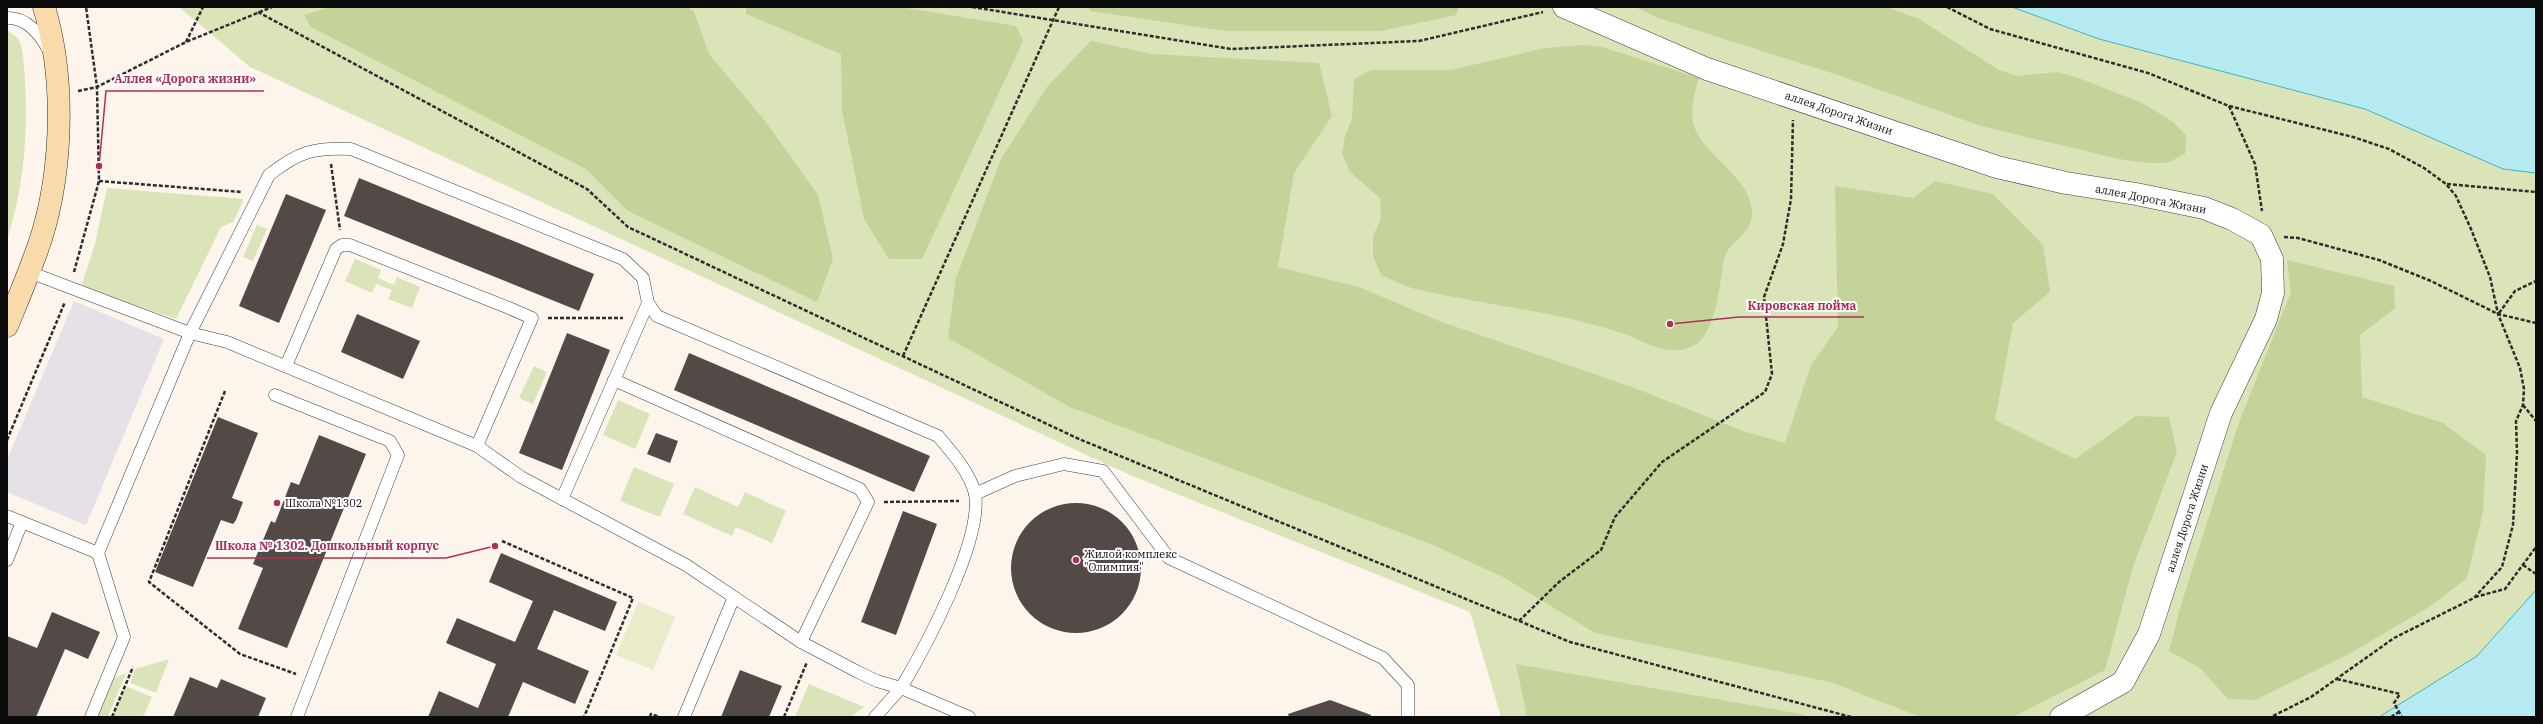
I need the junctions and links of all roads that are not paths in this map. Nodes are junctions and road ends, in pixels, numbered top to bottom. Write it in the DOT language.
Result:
graph roads {
  1 [pos="44,7"];
  2 [pos="1556,9"];
  3 [pos="7,18"];
  4 [pos="55,61"];
  5 [pos="29,272"];
  6 [pos="648,303"];
  7 [pos="7,326"];
  8 [pos="190,333"];
  9 [pos="286,366"];
  10 [pos="614,380"];
  11 [pos="275,395"];
  12 [pos="477,446"];
  13 [pos="974,494"];
  14 [pos="562,499"];
  15 [pos="7,516"];
  16 [pos="22,522"];
  17 [pos="98,553"];
  18 [pos="7,560"];
  19 [pos="734,597"];
  20 [pos="802,642"];
  21 [pos="900,688"];
  22 [pos="91,717"];
  23 [pos="297,717"];
  24 [pos="684,717"];
  25 [pos="875,717"];
  26 [pos="969,717"];
  27 [pos="1408,717"];
  28 [pos="2061,717"];
  1 -- 4 [label="street"];
  2 -- 28 [label="street, аллея Дорога Жизни"];
  3 -- 4 [label="lane"];
  4 -- 5 [label="street"];
  5 -- 7 [label="street"];
  5 -- 8 [label="lane"];
  6 -- 8 [label="lane"];
  6 -- 10 [label="lane"];
  6 -- 13 [label="lane"];
  8 -- 9 [label="lane"];
  8 -- 17 [label="lane"];
  9 -- 12 [label="lane"];
  9 -- 12 [label="lane"];
  10 -- 14 [label="lane"];
  10 -- 20 [label="lane"];
  11 -- 23 [label="lane"];
  12 -- 14 [label="lane"];
  13 -- 21 [label="lane"];
  13 -- 27 [label="lane"];
  14 -- 19 [label="lane"];
  15 -- 16 [label="lane"];
  16 -- 17 [label="lane"];
  16 -- 18 [label="lane"];
  17 -- 22 [label="lane"];
  19 -- 20 [label="lane"];
  19 -- 24 [label="lane"];
  20 -- 21 [label="lane"];
  21 -- 25 [label="lane"];
  21 -- 26 [label="lane"];
}
